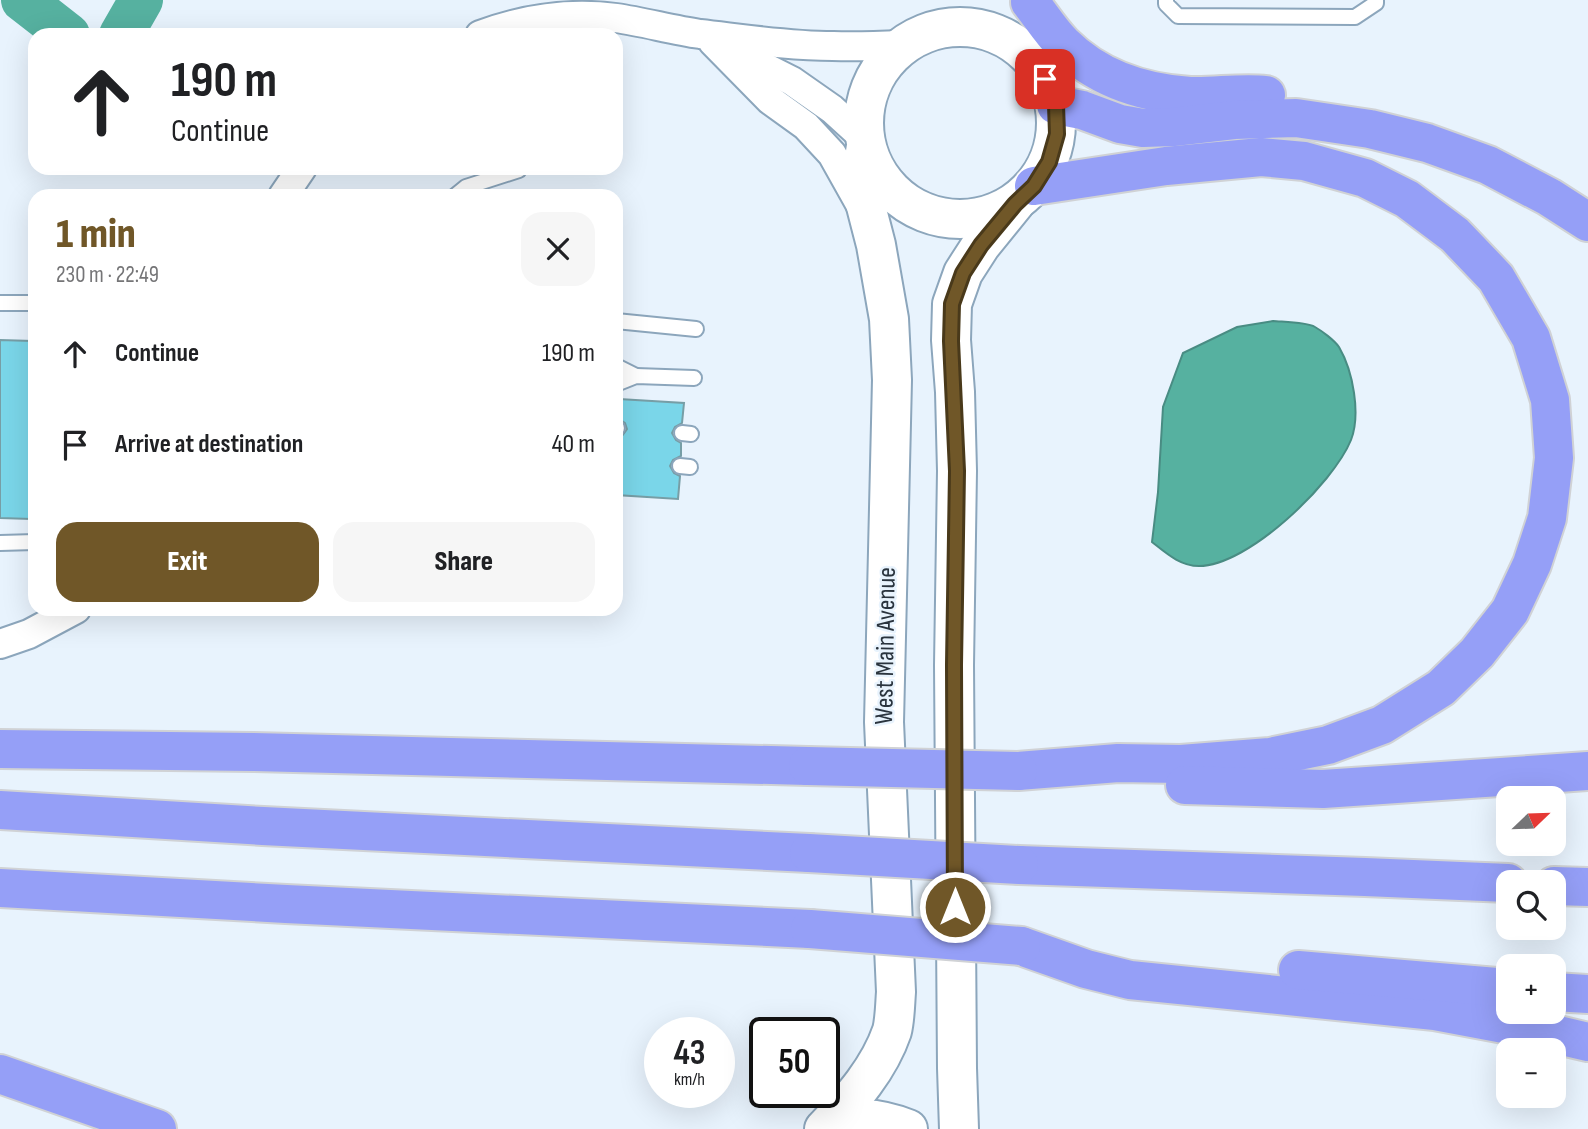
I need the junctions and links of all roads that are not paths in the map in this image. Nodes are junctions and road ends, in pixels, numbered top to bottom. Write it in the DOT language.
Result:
graph roads {
  1 [pos="950,0"];
  2 [pos="1166,0"];
  3 [pos="1376,0"];
  4 [pos="1030,1"];
  5 [pos="617,9"];
  6 [pos="502,28"];
  7 [pos="705,38"];
  8 [pos="915,38"];
  9 [pos="1054,99"];
  10 [pos="1370,129"];
  11 [pos="865,142"];
  12 [pos="503,175"];
  13 [pos="464,189"];
  14 [pos="1025,195"];
  15 [pos="867,218"];
  16 [pos="1588,222"];
  17 [pos="0,303"];
  18 [pos="28,303"];
  19 [pos="623,322"];
  20 [pos="696,330"];
  21 [pos="623,370"];
  22 [pos="636,376"];
  23 [pos="694,378"];
  24 [pos="623,381"];
  25 [pos="28,542"];
  26 [pos="0,543"];
  27 [pos="63,616"];
  28 [pos="0,644"];
  29 [pos="0,749"];
  30 [pos="1018,771"];
  31 [pos="1588,771"];
  32 [pos="0,810"];
  33 [pos="1496,883"];
  34 [pos="1566,886"];
  35 [pos="1588,887"];
  36 [pos="0,888"];
  37 [pos="1021,946"];
  38 [pos="1496,987"];
  39 [pos="1566,993"];
  40 [pos="1588,994"];
  41 [pos="1588,1042"];
  42 [pos="0,1074"];
  43 [pos="825,1128"];
  44 [pos="157,1129"];
  45 [pos="908,1129"];
  46 [pos="959,1129"];
  1 -- 8 [label="main road"];
  2 -- 3 [label="lane"];
  4 -- 9 [label="main road"];
  4 -- 10 [label="highway"];
  5 -- 6 [label="street"];
  5 -- 7 [label="street"];
  7 -- 8 [label="street"];
  7 -- 11 [label="street"];
  7 -- 15 [label="street"];
  8 -- 9 [label="main road"];
  8 -- 11 [label="main road"];
  9 -- 10 [label="highway"];
  9 -- 14 [label="main road"];
  10 -- 16 [label="highway"];
  11 -- 14 [label="main road"];
  11 -- 15 [label="main road, West Main Avenue"];
  12 -- 13 [label="lane"];
  14 -- 30 [label="highway"];
  14 -- 46 [label="main road"];
  15 -- 43 [label="main road, West Main Avenue"];
  17 -- 18 [label="lane"];
  19 -- 20 [label="lane"];
  21 -- 22 [label="lane"];
  22 -- 23 [label="lane"];
  22 -- 24 [label="lane"];
  25 -- 26 [label="lane"];
  27 -- 28 [label="street"];
  29 -- 30 [label="highway, bridge"];
  30 -- 31 [label="highway"];
  32 -- 33 [label="highway, bridge"];
  34 -- 35 [label="highway"];
  36 -- 37 [label="highway, bridge"];
  37 -- 38 [label="highway"];
  37 -- 41 [label="highway"];
  39 -- 40 [label="highway"];
  42 -- 44 [label="highway"];
  43 -- 45 [label="main road"];
}
